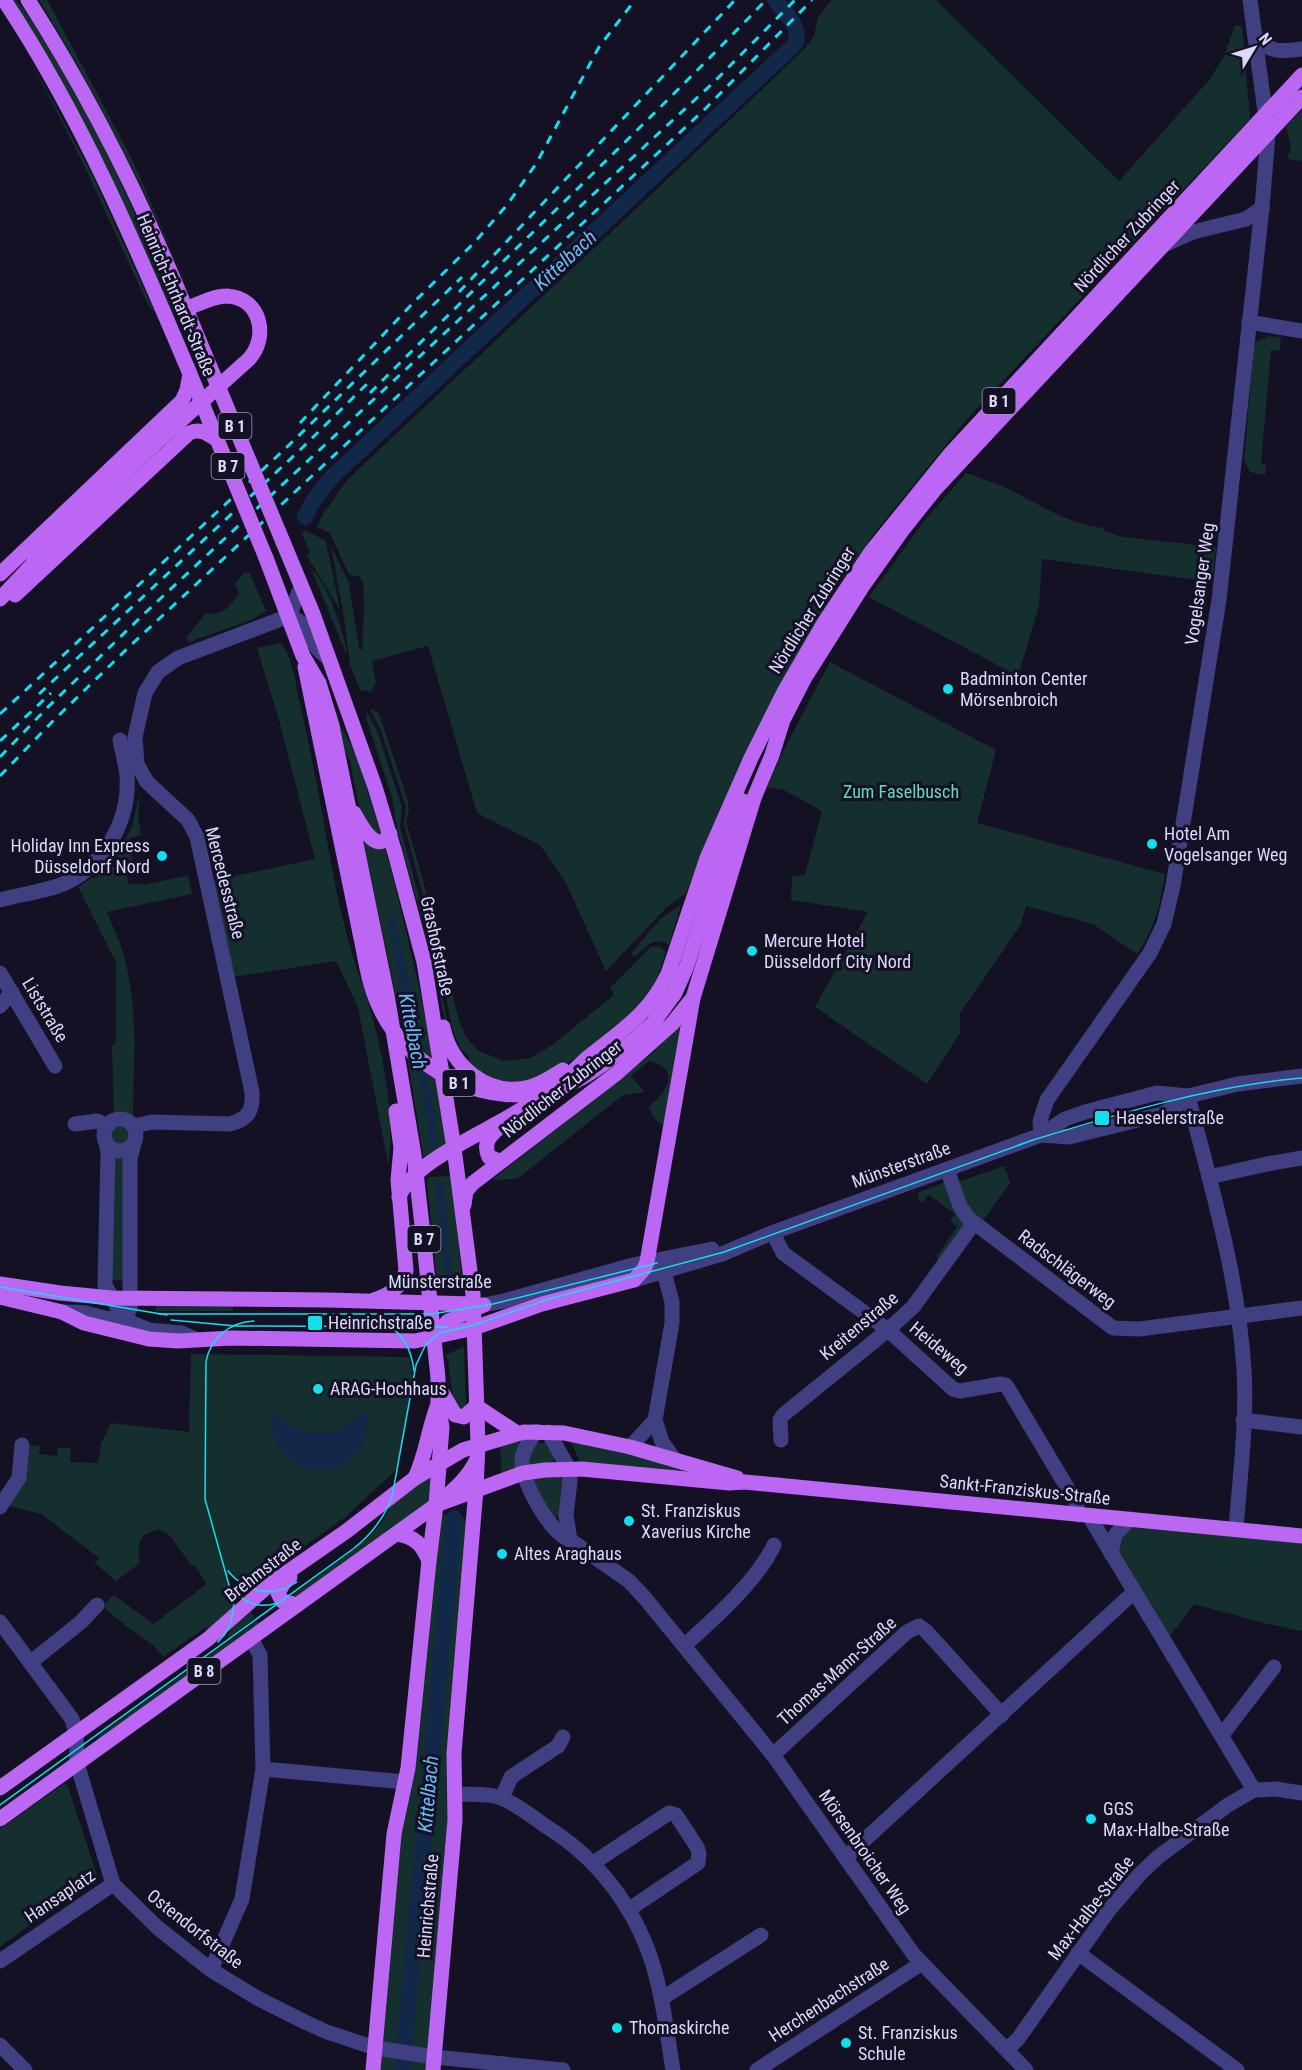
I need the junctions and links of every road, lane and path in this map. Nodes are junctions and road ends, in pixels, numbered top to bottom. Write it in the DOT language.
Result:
graph roads {
  1 [pos="4,0"];
  2 [pos="28,0"];
  3 [pos="1250,0"];
  4 [pos="1255,36"];
  5 [pos="1302,49"];
  6 [pos="1302,75"];
  7 [pos="1302,97"];
  8 [pos="1266,115"];
  9 [pos="1268,134"];
  10 [pos="1262,208"];
  11 [pos="1239,221"];
  12 [pos="1259,236"];
  13 [pos="1161,246"];
  14 [pos="185,306"];
  15 [pos="1249,322"];
  16 [pos="1302,331"];
  17 [pos="189,374"];
  18 [pos="216,439"];
  19 [pos="35,558"];
  20 [pos="0,574"];
  21 [pos="0,587"];
  22 [pos="302,587"];
  23 [pos="0,599"];
  24 [pos="0,610"];
  25 [pos="289,616"];
  26 [pos="303,656"];
  27 [pos="328,658"];
  28 [pos="783,720"];
  29 [pos="120,740"];
  30 [pos="347,802"];
  31 [pos="390,834"];
  32 [pos="0,900"];
  33 [pos="424,962"];
  34 [pos="0,974"];
  35 [pos="12,992"];
  36 [pos="387,995"];
  37 [pos="693,998"];
  38 [pos="0,1006"];
  39 [pos="587,1059"];
  40 [pos="55,1066"];
  41 [pos="1302,1076"];
  42 [pos="1188,1096"];
  43 [pos="512,1115"];
  44 [pos="75,1124"];
  45 [pos="134,1126"];
  46 [pos="107,1134"];
  47 [pos="1041,1135"];
  48 [pos="135,1143"];
  49 [pos="452,1149"];
  50 [pos="1302,1158"];
  51 [pos="500,1161"];
  52 [pos="946,1169"];
  53 [pos="420,1171"];
  54 [pos="1209,1177"];
  55 [pos="399,1197"];
  56 [pos="463,1211"];
  57 [pos="974,1223"];
  58 [pos="773,1233"];
  59 [pos="651,1242"];
  60 [pos="647,1262"];
  61 [pos="667,1264"];
  62 [pos="634,1280"];
  63 [pos="0,1284"];
  64 [pos="109,1291"];
  65 [pos="0,1297"];
  66 [pos="131,1298"];
  67 [pos="371,1301"];
  68 [pos="430,1304"];
  69 [pos="477,1307"];
  70 [pos="1302,1308"];
  71 [pos="62,1312"];
  72 [pos="125,1315"];
  73 [pos="1239,1316"];
  74 [pos="474,1328"];
  75 [pos="888,1330"];
  76 [pos="434,1337"];
  77 [pos="195,1339"];
  78 [pos="439,1387"];
  79 [pos="438,1404"];
  80 [pos="476,1406"];
  81 [pos="655,1420"];
  82 [pos="1244,1420"];
  83 [pos="1302,1427"];
  84 [pos="542,1432"];
  85 [pos="517,1433"];
  86 [pos="781,1440"];
  87 [pos="22,1445"];
  88 [pos="630,1447"];
  89 [pos="478,1450"];
  90 [pos="675,1460"];
  91 [pos="440,1464"];
  92 [pos="569,1469"];
  93 [pos="416,1478"];
  94 [pos="525,1480"];
  95 [pos="745,1482"];
  96 [pos="464,1492"];
  97 [pos="436,1505"];
  98 [pos="0,1507"];
  99 [pos="566,1515"];
  100 [pos="1084,1516"];
  101 [pos="1129,1520"];
  102 [pos="550,1524"];
  103 [pos="1236,1529"];
  104 [pos="397,1533"];
  105 [pos="1302,1536"];
  106 [pos="570,1540"];
  107 [pos="774,1545"];
  108 [pos="1111,1554"];
  109 [pos="429,1562"];
  110 [pos="291,1571"];
  111 [pos="1134,1592"];
  112 [pos="97,1605"];
  113 [pos="297,1605"];
  114 [pos="0,1622"];
  115 [pos="251,1638"];
  116 [pos="685,1645"];
  117 [pos="31,1662"];
  118 [pos="1274,1667"];
  119 [pos="1002,1715"];
  120 [pos="76,1733"];
  121 [pos="1222,1736"];
  122 [pos="563,1737"];
  123 [pos="774,1755"];
  124 [pos="77,1763"];
  125 [pos="263,1769"];
  126 [pos="405,1782"];
  127 [pos="0,1788"];
  128 [pos="1254,1790"];
  129 [pos="1302,1793"];
  130 [pos="455,1794"];
  131 [pos="502,1798"];
  132 [pos="0,1819"];
  133 [pos="846,1857"];
  134 [pos="593,1863"];
  135 [pos="113,1884"];
  136 [pos="628,1910"];
  137 [pos="761,1935"];
  138 [pos="1078,1953"];
  139 [pos="0,1961"];
  140 [pos="922,1963"];
  141 [pos="211,1970"];
  142 [pos="661,1999"];
  143 [pos="0,2045"];
  144 [pos="1007,2049"];
  145 [pos="382,2050"];
  146 [pos="429,2061"];
  147 [pos="24,2070"];
  148 [pos="373,2070"];
  149 [pos="563,2070"];
  150 [pos="673,2070"];
  151 [pos="757,2070"];
  152 [pos="1026,2070"];
  153 [pos="1237,2070"];
  1 -- 17 [label="main road, Heinrich-Ehrhardt-Straße / B 7"];
  2 -- 14 [label="main road, Heinrich-Ehrhardt-Straße / B 1"];
  3 -- 4 [label="street, Vogelsanger Weg"];
  4 -- 5 [label="street"];
  4 -- 8 [label="street, Vogelsanger Weg"];
  6 -- 8 [label="main road, B 1"];
  7 -- 9 [label="main road, B 1"];
  8 -- 9 [label="street, Vogelsanger Weg"];
  8 -- 39 [label="main road, Nördlicher Zubringer / B 1"];
  9 -- 10 [label="street, Vogelsanger Weg"];
  9 -- 13 [label="main road, Nördlicher Zubringer / B 1"];
  10 -- 11 [label="street"];
  10 -- 12 [label="street, Vogelsanger Weg"];
  11 -- 12 [label="street"];
  11 -- 13 [label="street"];
  12 -- 15 [label="street, Vogelsanger Weg"];
  13 -- 28 [label="main road, Nördlicher Zubringer / B 1"];
  14 -- 19 [label="main road"];
  14 -- 22 [label="main road, Heinrich-Ehrhardt-Straße / B 1, bridge"];
  15 -- 16 [label="street"];
  15 -- 47 [label="street, Vogelsanger Weg"];
  17 -- 18 [label="main road, Heinrich-Ehrhardt-Straße / B 7, bridge"];
  17 -- 20 [label="main road"];
  18 -- 24 [label="main road"];
  18 -- 25 [label="main road, Heinrich-Ehrhardt-Straße / B 7, bridge"];
  19 -- 21 [label="main road"];
  19 -- 23 [label="main road"];
  22 -- 25 [label="street"];
  22 -- 27 [label="main road, Grashofstraße / B 1"];
  25 -- 26 [label="main road, B 7"];
  25 -- 27 [label="street"];
  25 -- 45 [label="street, Mercedesstraße"];
  26 -- 28 [label="main road, B 1, bridge"];
  26 -- 30 [label="main road, B 7"];
  27 -- 31 [label="main road, Grashofstraße / B 1"];
  28 -- 37 [label="main road, Nördlicher Zubringer / B 1"];
  29 -- 32 [label="street"];
  30 -- 31 [label="main road"];
  30 -- 36 [label="main road, B 7"];
  31 -- 33 [label="main road, Grashofstraße / B 1"];
  33 -- 39 [label="main road, B 1"];
  33 -- 49 [label="main road, Grashofstraße / B 7"];
  34 -- 35 [label="street, Liststraße"];
  35 -- 38 [label="street"];
  35 -- 40 [label="street, Liststraße"];
  36 -- 53 [label="main road, B 7"];
  36 -- 55 [label="main road"];
  37 -- 51 [label="main road, Nördlicher Zubringer"];
  37 -- 59 [label="main road, Nördlicher Zubringer"];
  39 -- 43 [label="main road, Nördlicher Zubringer"];
  41 -- 42 [label="street, Münsterstraße"];
  42 -- 47 [label="street, Münsterstraße"];
  42 -- 47 [label="street, Münsterstraße"];
  42 -- 54 [label="street"];
  43 -- 49 [label="main road, Nördlicher Zubringer"];
  43 -- 51 [label="main road"];
  44 -- 46 [label="street, Mercedesstraße"];
  45 -- 46 [label="street, Mercedesstraße"];
  45 -- 48 [label="street"];
  46 -- 48 [label="street, Mercedesstraße"];
  46 -- 64 [label="street"];
  47 -- 52 [label="street, Münsterstraße"];
  48 -- 66 [label="street"];
  49 -- 53 [label="main road, Nördlicher Zubringer"];
  49 -- 56 [label="main road, Grashofstraße / B 7"];
  50 -- 54 [label="street"];
  51 -- 56 [label="main road, Nördlicher Zubringer"];
  52 -- 57 [label="street, Radschlägerweg"];
  52 -- 58 [label="street, Münsterstraße"];
  53 -- 55 [label="main road, Nördlicher Zubringer"];
  53 -- 68 [label="main road, B 7"];
  54 -- 73 [label="street"];
  55 -- 67 [label="main road"];
  56 -- 69 [label="main road, Grashofstraße / B 7"];
  57 -- 73 [label="street, Radschlägerweg"];
  57 -- 75 [label="street, Kreitenstraße"];
  58 -- 61 [label="street, Münsterstraße"];
  58 -- 75 [label="street, Heideweg"];
  59 -- 60 [label="main road, Nördlicher Zubringer"];
  59 -- 61 [label="street"];
  60 -- 61 [label="street, Münsterstraße"];
  60 -- 62 [label="main road, Nördlicher Zubringer"];
  60 -- 69 [label="street, Münsterstraße"];
  61 -- 62 [label="street, Münsterstraße"];
  61 -- 81 [label="street"];
  62 -- 74 [label="main road, Münsterstraße"];
  63 -- 64 [label="main road, Münsterstraße"];
  64 -- 66 [label="main road, Münsterstraße"];
  64 -- 72 [label="street, Münsterstraße"];
  65 -- 71 [label="main road, Münsterstraße"];
  66 -- 67 [label="main road, Münsterstraße"];
  66 -- 72 [label="street"];
  67 -- 68 [label="main road, Münsterstraße"];
  68 -- 69 [label="main road, Münsterstraße"];
  68 -- 76 [label="main road, B 7"];
  69 -- 74 [label="main road, Grashofstraße / B 7"];
  69 -- 76 [label="main road"];
  70 -- 73 [label="street, Radschlägerweg"];
  71 -- 72 [label="street, Münsterstraße"];
  71 -- 77 [label="main road, Münsterstraße"];
  72 -- 77 [label="street, Münsterstraße"];
  73 -- 82 [label="street"];
  74 -- 76 [label="main road, Münsterstraße"];
  74 -- 80 [label="main road, Heinrichstraße / B 7"];
  75 -- 86 [label="street, Kreitenstraße"];
  75 -- 100 [label="street, Heideweg"];
  76 -- 77 [label="main road, Münsterstraße"];
  76 -- 78 [label="main road, B 7"];
  78 -- 79 [label="main road, B 7"];
  78 -- 80 [label="main road"];
  79 -- 91 [label="main road, B 7"];
  79 -- 93 [label="main road"];
  80 -- 85 [label="main road"];
  80 -- 89 [label="main road, Heinrichstraße / B 7"];
  81 -- 88 [label="street"];
  81 -- 90 [label="street"];
  82 -- 83 [label="street"];
  82 -- 103 [label="street"];
  84 -- 85 [label="main road, Sankt-Franziskus-Straße"];
  84 -- 88 [label="main road, Sankt-Franziskus-Straße"];
  84 -- 92 [label="street"];
  84 -- 94 [label="street"];
  85 -- 89 [label="main road, Sankt-Franziskus-Straße"];
  87 -- 98 [label="street"];
  88 -- 90 [label="main road, Sankt-Franziskus-Straße"];
  89 -- 91 [label="main road, Brehmstraße"];
  89 -- 96 [label="main road, Heinrichstraße / B 7"];
  89 -- 96 [label="main road"];
  90 -- 95 [label="main road, Sankt-Franziskus-Straße"];
  91 -- 93 [label="main road, Brehmstraße"];
  91 -- 96 [label="main road"];
  91 -- 97 [label="main road, B 7"];
  92 -- 94 [label="main road, Sankt-Franziskus-Straße"];
  92 -- 95 [label="main road, Sankt-Franziskus-Straße"];
  92 -- 99 [label="street"];
  93 -- 110 [label="main road, Brehmstraße / B 8"];
  94 -- 96 [label="main road, Sankt-Franziskus-Straße"];
  94 -- 102 [label="street, Mörsenbroicher Weg"];
  95 -- 100 [label="main road, Sankt-Franziskus-Straße"];
  96 -- 97 [label="main road"];
  96 -- 130 [label="main road, Heinrichstraße / B 7"];
  97 -- 104 [label="main road, B 8"];
  97 -- 109 [label="main road, B 7"];
  99 -- 102 [label="street"];
  99 -- 106 [label="street"];
  100 -- 101 [label="main road, Sankt-Franziskus-Straße"];
  100 -- 108 [label="street, Heideweg"];
  101 -- 103 [label="main road, Sankt-Franziskus-Straße"];
  101 -- 108 [label="street"];
  102 -- 106 [label="street, Mörsenbroicher Weg"];
  103 -- 105 [label="main road, Sankt-Franziskus-Straße"];
  104 -- 109 [label="main road"];
  104 -- 113 [label="main road, B 8"];
  106 -- 116 [label="street, Mörsenbroicher Weg"];
  107 -- 116 [label="street"];
  108 -- 111 [label="street, Heideweg"];
  109 -- 126 [label="main road, B 7"];
  110 -- 113 [label="main road"];
  110 -- 120 [label="main road, Brehmstraße / B 8"];
  111 -- 119 [label="street"];
  111 -- 121 [label="street, Heideweg"];
  112 -- 117 [label="street"];
  113 -- 115 [label="main road, B 8"];
  114 -- 117 [label="street"];
  115 -- 124 [label="main road, B 8"];
  115 -- 125 [label="street"];
  116 -- 123 [label="street, Mörsenbroicher Weg"];
  117 -- 120 [label="street"];
  118 -- 121 [label="street"];
  119 -- 123 [label="street, Thomas-Mann-Straße"];
  119 -- 133 [label="street"];
  120 -- 124 [label="street"];
  120 -- 127 [label="main road, Brehmstraße / B 8"];
  121 -- 128 [label="street, Heideweg"];
  122 -- 131 [label="street"];
  123 -- 133 [label="street, Mörsenbroicher Weg"];
  124 -- 132 [label="main road, B 8"];
  124 -- 135 [label="street, Ostendorfstraße"];
  125 -- 126 [label="street"];
  125 -- 141 [label="street"];
  126 -- 145 [label="main road, B 7"];
  128 -- 129 [label="street"];
  128 -- 138 [label="street, Max-Halbe-Straße"];
  130 -- 131 [label="street"];
  130 -- 146 [label="main road, Heinrichstraße / B 7"];
  131 -- 134 [label="street"];
  133 -- 140 [label="street, Mörsenbroicher Weg"];
  134 -- 136 [label="street"];
  134 -- 136 [label="street"];
  135 -- 139 [label="street, Hansaplatz"];
  135 -- 141 [label="street, Ostendorfstraße"];
  136 -- 142 [label="street"];
  137 -- 142 [label="street"];
  138 -- 144 [label="street, Max-Halbe-Straße"];
  138 -- 153 [label="street"];
  140 -- 144 [label="street, Mörsenbroicher Weg"];
  140 -- 151 [label="street, Herchenbachstraße"];
  141 -- 145 [label="street, Ostendorfstraße"];
  142 -- 150 [label="street"];
  143 -- 147 [label="street"];
  144 -- 152 [label="street, Mörsenbroicher Weg"];
  145 -- 146 [label="street"];
  145 -- 148 [label="main road, B 7"];
  146 -- 149 [label="street"];
}
